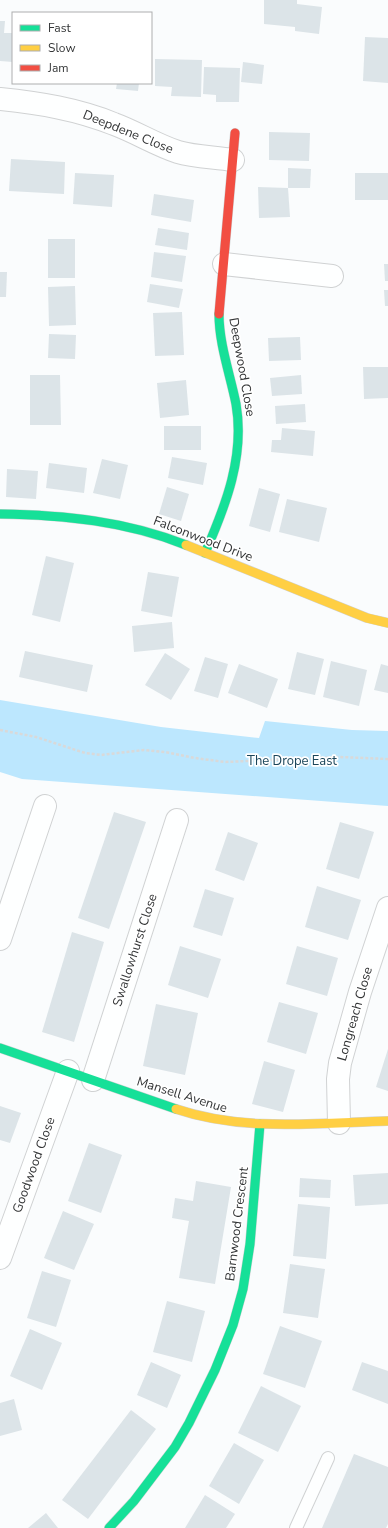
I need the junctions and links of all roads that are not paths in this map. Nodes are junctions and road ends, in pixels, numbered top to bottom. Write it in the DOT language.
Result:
graph roads {
  1 [pos="0,99"];
  2 [pos="235,133"];
  3 [pos="233,160"];
  4 [pos="224,264"];
  5 [pos="332,276"];
  6 [pos="0,514"];
  7 [pos="205,553"];
  8 [pos="388,623"];
  9 [pos="45,806"];
  10 [pos="177,820"];
  11 [pos="388,908"];
  12 [pos="0,939"];
  13 [pos="0,1048"];
  14 [pos="68,1072"];
  15 [pos="93,1080"];
  16 [pos="388,1121"];
  17 [pos="339,1123"];
  18 [pos="260,1124"];
  19 [pos="0,1258"];
  20 [pos="328,1458"];
  21 [pos="110,1528"];
  22 [pos="296,1528"];
  1 -- 3 [label="street, Deepdene Close"];
  2 -- 3 [label="street, Deepwood Close"];
  3 -- 4 [label="street, Deepwood Close"];
  4 -- 5 [label="street"];
  4 -- 7 [label="street, Deepwood Close"];
  6 -- 7 [label="street, Falconwood Drive"];
  7 -- 8 [label="street, Falconwood Drive"];
  9 -- 12 [label="street"];
  10 -- 15 [label="street, Swallowhurst Close"];
  11 -- 17 [label="street, Longreach Close"];
  13 -- 14 [label="street, Mansell Avenue"];
  14 -- 15 [label="street, Mansell Avenue"];
  14 -- 19 [label="street, Goodwood Close"];
  15 -- 18 [label="street, Mansell Avenue"];
  16 -- 17 [label="street, Mansell Avenue"];
  17 -- 18 [label="street, Mansell Avenue"];
  18 -- 21 [label="street, Barnwood Crescent"];
  20 -- 22 [label="lane"];
}
